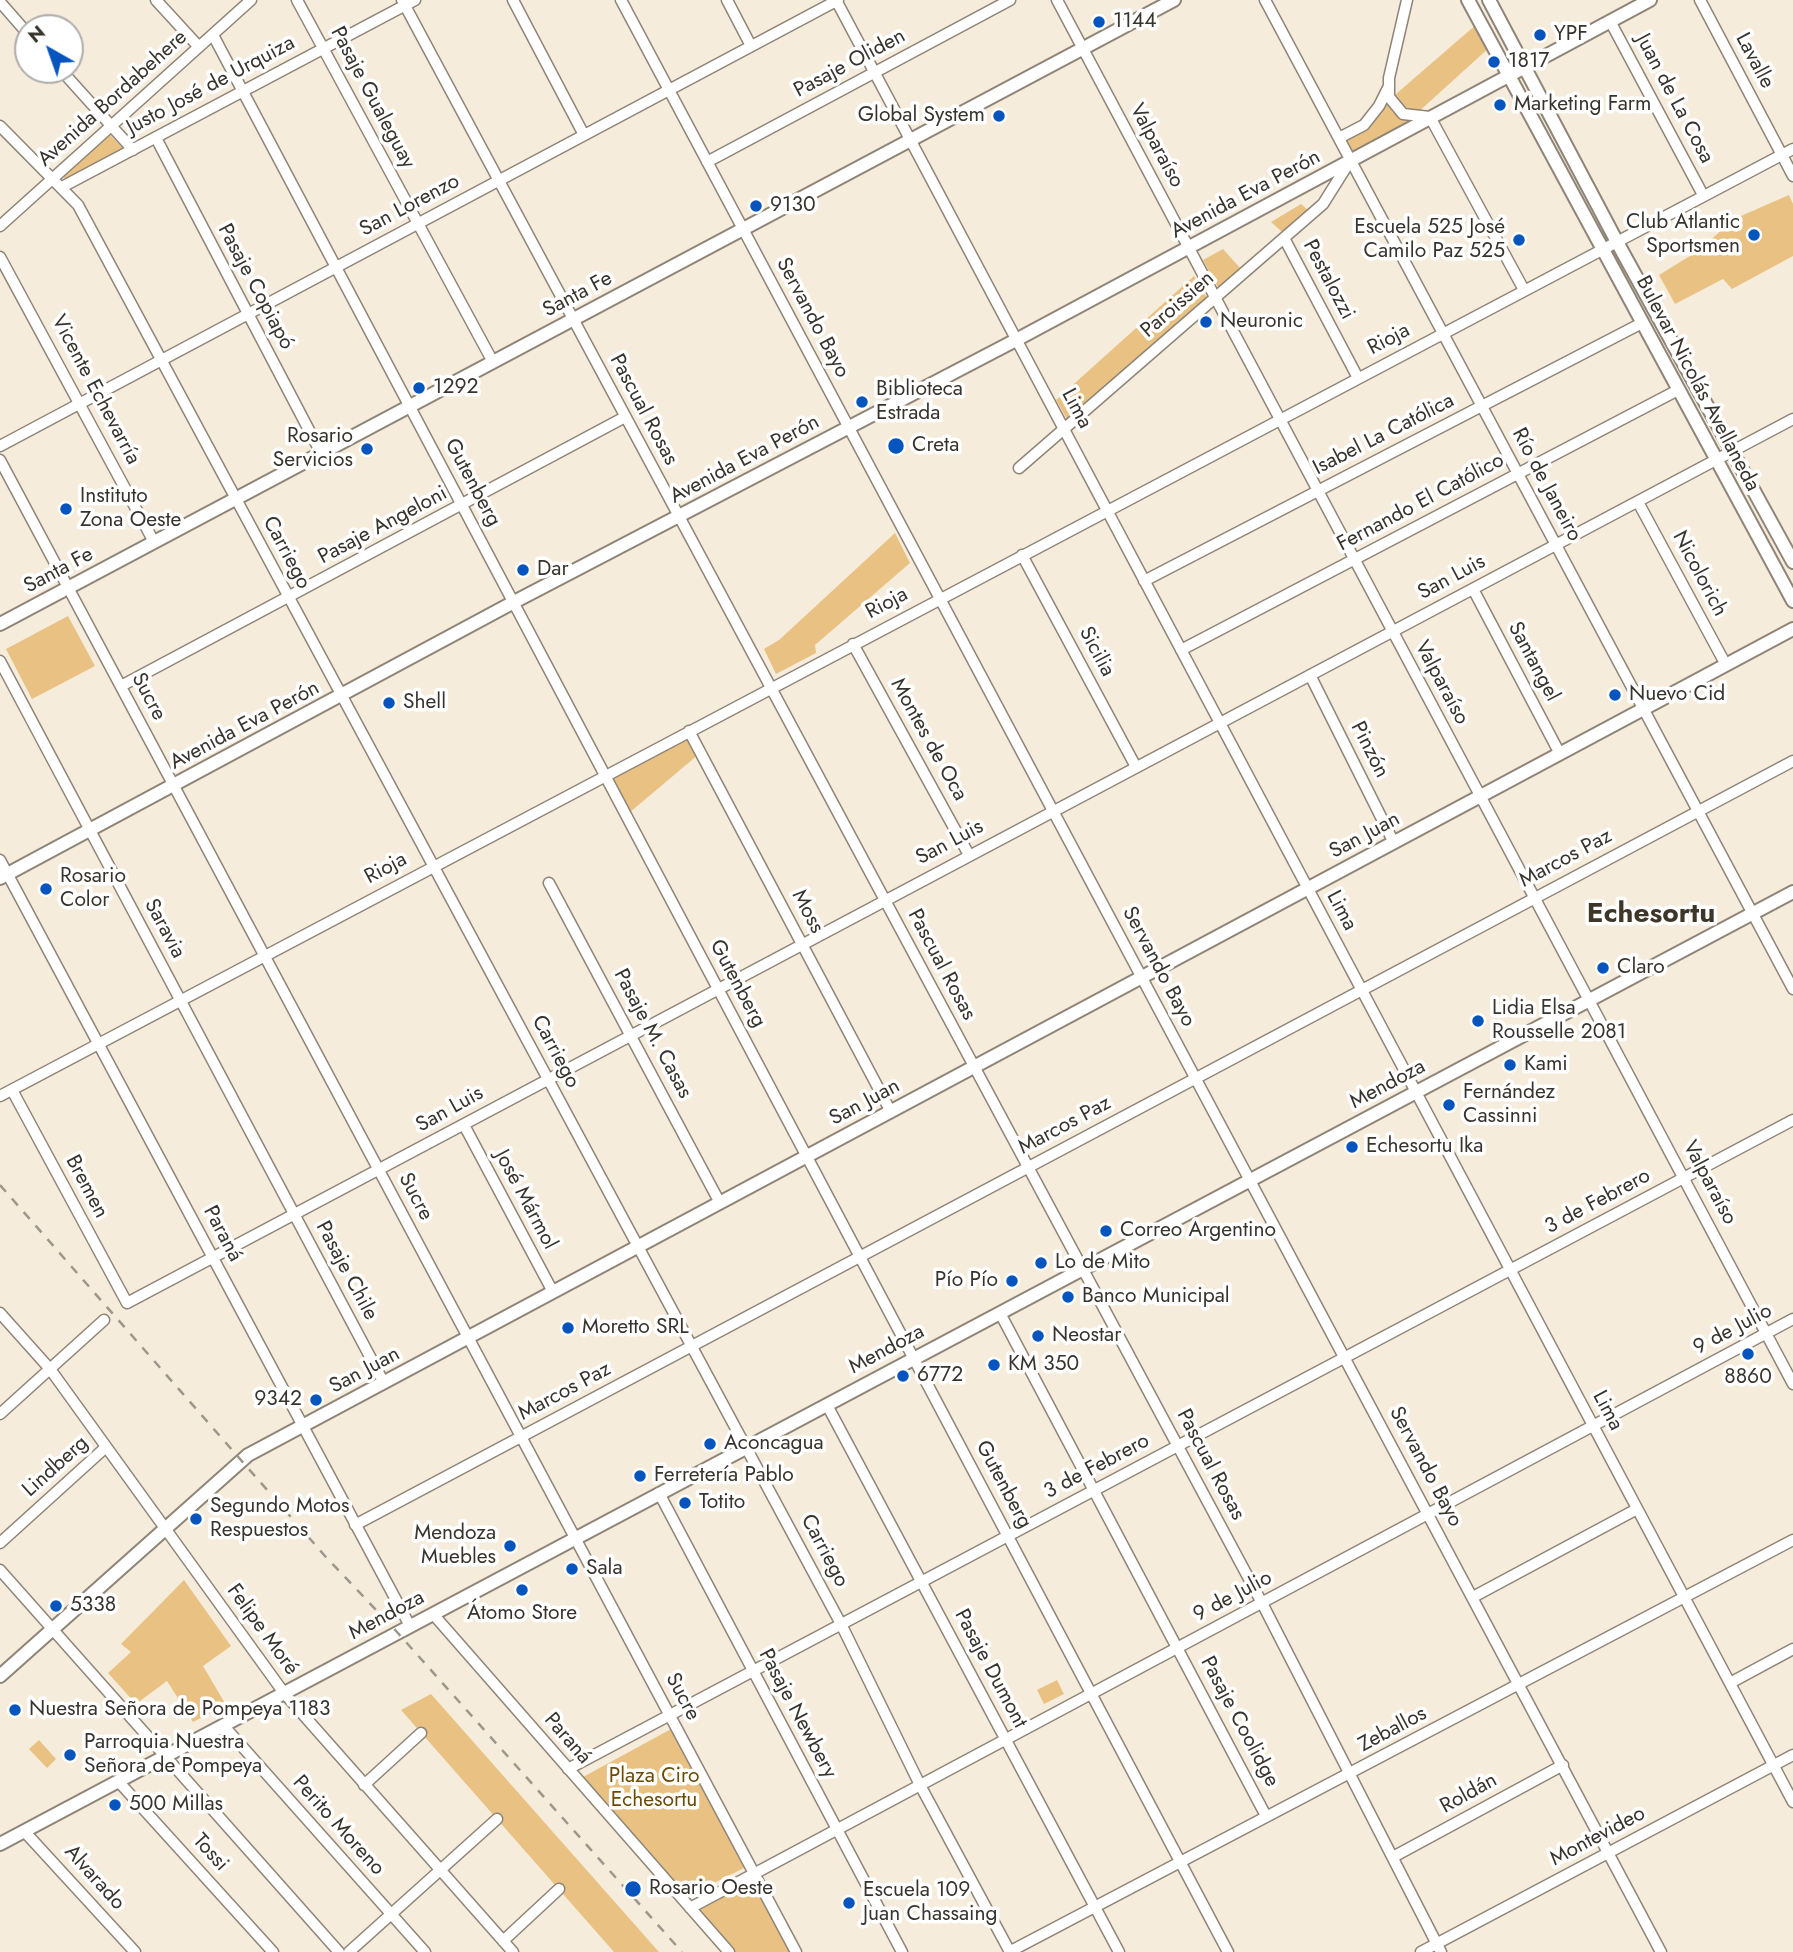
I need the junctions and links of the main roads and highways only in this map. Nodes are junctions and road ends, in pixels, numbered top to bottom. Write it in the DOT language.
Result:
graph roads {
  1 [pos="1174,0"];
  2 [pos="1468,0"];
  3 [pos="1489,0"];
  4 [pos="1650,0"];
  5 [pos="1524,67"];
  6 [pos="1508,76"];
  7 [pos="1793,562"];
  8 [pos="1793,601"];
  9 [pos="0,624"];
  10 [pos="1793,629"];
  11 [pos="4,876"];
  12 [pos="1793,892"];
  13 [pos="0,1675"];
  14 [pos="0,1844"];
  1 -- 9 [label="main road, Santa Fe"];
  2 -- 6 [label="main road, Bulevar Nicolás Avellaneda"];
  3 -- 5 [label="main road, Bulevar Nicolás Avellaneda"];
  4 -- 5 [label="main road, Avenida Eva Perón"];
  5 -- 6 [label="main road, Avenida Eva Perón"];
  5 -- 7 [label="main road, Bulevar Nicolás Avellaneda"];
  6 -- 8 [label="main road, Bulevar Nicolás Avellaneda"];
  6 -- 11 [label="main road, Avenida Eva Perón"];
  10 -- 13 [label="main road, San Juan"];
  12 -- 14 [label="main road, Mendoza"];
}
